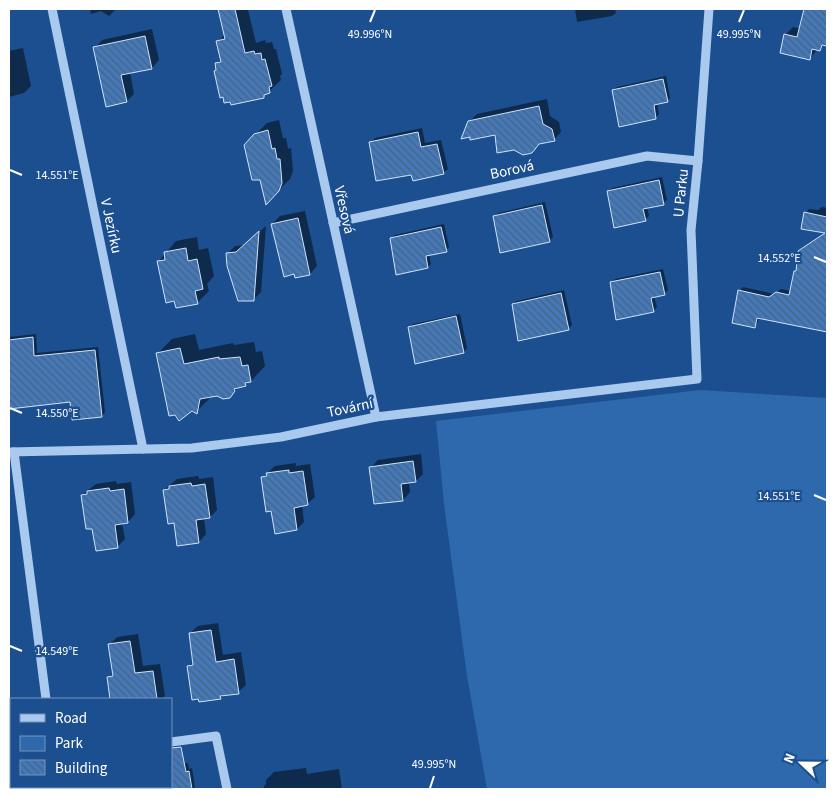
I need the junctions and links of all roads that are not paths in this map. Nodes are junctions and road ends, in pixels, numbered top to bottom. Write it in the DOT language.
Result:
graph roads {
  1 [pos="52,9"];
  2 [pos="286,9"];
  3 [pos="709,9"];
  4 [pos="698,161"];
  5 [pos="333,223"];
  6 [pos="697,379"];
  7 [pos="376,416"];
  8 [pos="142,449"];
  9 [pos="12,452"];
  10 [pos="46,698"];
  11 [pos="172,742"];
  12 [pos="227,789"];
  1 -- 8 [label="street, V Jezírku"];
  2 -- 5 [label="street, Vřesová"];
  3 -- 4 [label="street, U Parku"];
  4 -- 5 [label="street, Borová"];
  4 -- 6 [label="street, U Parku"];
  5 -- 7 [label="street, Vřesová"];
  6 -- 7 [label="street, Tovární"];
  7 -- 8 [label="street, Tovární"];
  8 -- 9 [label="street, Tovární"];
  9 -- 10 [label="street"];
  11 -- 12 [label="street"];
}
